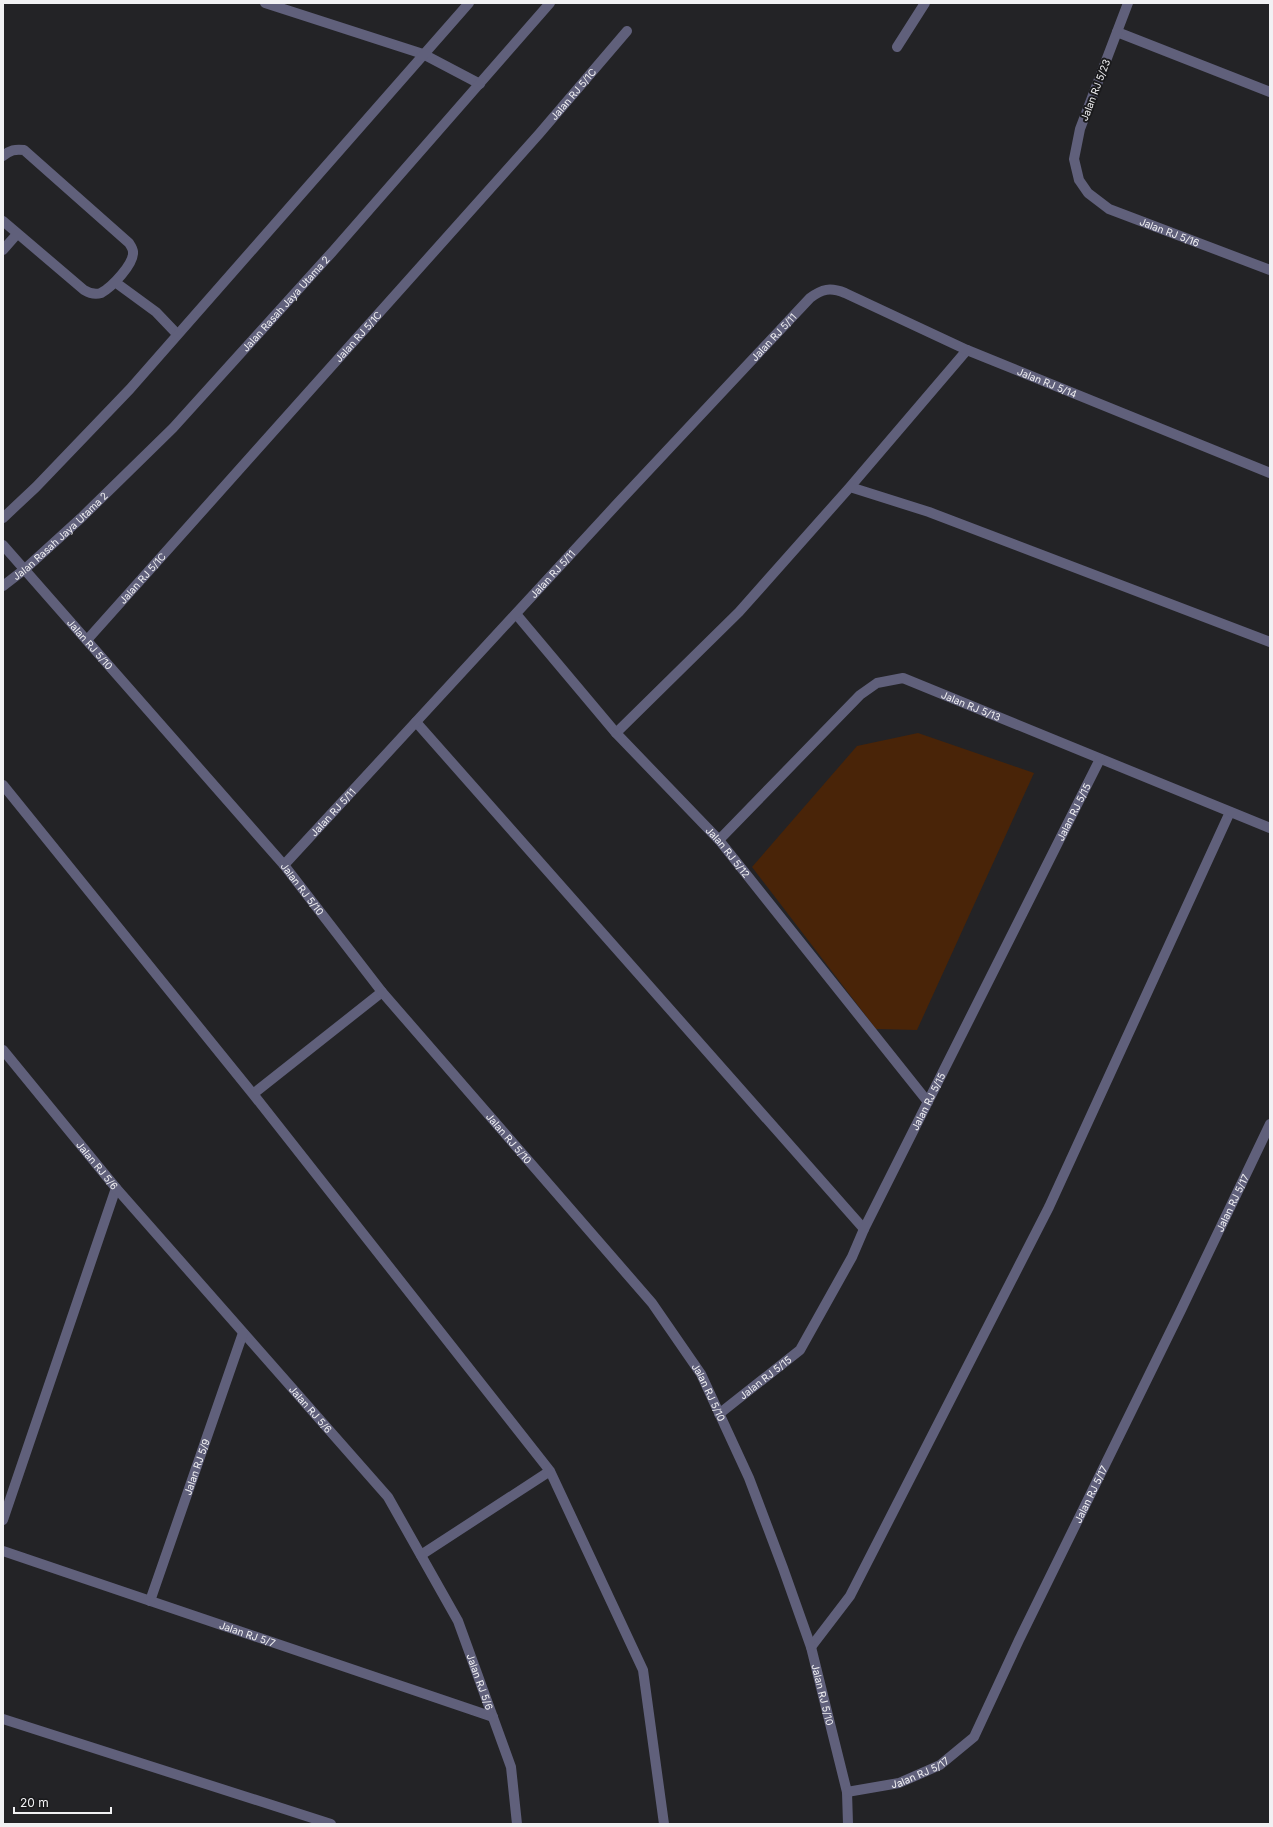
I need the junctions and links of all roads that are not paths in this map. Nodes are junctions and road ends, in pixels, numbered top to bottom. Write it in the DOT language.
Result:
graph roads {
  1 [pos="265,3"];
  2 [pos="469,3"];
  3 [pos="550,3"];
  4 [pos="925,3"];
  5 [pos="1128,3"];
  6 [pos="627,31"];
  7 [pos="1117,32"];
  8 [pos="897,47"];
  9 [pos="423,54"];
  10 [pos="480,84"];
  11 [pos="1270,92"];
  12 [pos="3,156"];
  13 [pos="1079,180"];
  14 [pos="3,221"];
  15 [pos="17,234"];
  16 [pos="3,250"];
  17 [pos="1270,270"];
  18 [pos="115,282"];
  19 [pos="826,288"];
  20 [pos="177,334"];
  21 [pos="967,350"];
  22 [pos="1270,473"];
  23 [pos="850,488"];
  24 [pos="3,518"];
  25 [pos="3,545"];
  26 [pos="24,569"];
  27 [pos="3,586"];
  28 [pos="516,614"];
  29 [pos="87,640"];
  30 [pos="1270,642"];
  31 [pos="416,722"];
  32 [pos="616,733"];
  33 [pos="1100,759"];
  34 [pos="3,785"];
  35 [pos="1230,812"];
  36 [pos="1270,828"];
  37 [pos="719,840"];
  38 [pos="284,865"];
  39 [pos="382,992"];
  40 [pos="3,1051"];
  41 [pos="253,1094"];
  42 [pos="928,1102"];
  43 [pos="1270,1124"];
  44 [pos="116,1188"];
  45 [pos="864,1229"];
  46 [pos="243,1333"];
  47 [pos="719,1414"];
  48 [pos="550,1471"];
  49 [pos="3,1520"];
  50 [pos="3,1551"];
  51 [pos="421,1555"];
  52 [pos="150,1601"];
  53 [pos="811,1647"];
  54 [pos="492,1717"];
  55 [pos="3,1719"];
  56 [pos="848,1792"];
  57 [pos="331,1824"];
  58 [pos="517,1824"];
  59 [pos="664,1824"];
  60 [pos="848,1824"];
  1 -- 9 [label="street"];
  2 -- 9 [label="street"];
  3 -- 10 [label="street, Jalan Rasah Jaya Utama 2"];
  4 -- 8 [label="street"];
  5 -- 7 [label="street, Jalan RJ 5/23"];
  6 -- 29 [label="street, Jalan RJ 5/1C"];
  7 -- 11 [label="street"];
  7 -- 13 [label="street, Jalan RJ 5/23"];
  9 -- 10 [label="street"];
  9 -- 20 [label="street"];
  10 -- 26 [label="street, Jalan Rasah Jaya Utama 2"];
  12 -- 18 [label="street"];
  13 -- 17 [label="street, Jalan RJ 5/16"];
  14 -- 15 [label="street"];
  15 -- 16 [label="street"];
  15 -- 18 [label="street"];
  18 -- 20 [label="street"];
  19 -- 21 [label="street, Jalan RJ 5/14"];
  19 -- 28 [label="street, Jalan RJ 5/11"];
  20 -- 24 [label="street"];
  21 -- 22 [label="street, Jalan RJ 5/14"];
  21 -- 23 [label="street"];
  23 -- 30 [label="street"];
  23 -- 32 [label="street"];
  25 -- 26 [label="street, Jalan RJ 5/10"];
  26 -- 27 [label="street, Jalan Rasah Jaya Utama 2"];
  26 -- 29 [label="street, Jalan RJ 5/10"];
  28 -- 31 [label="street, Jalan RJ 5/11"];
  28 -- 32 [label="street, Jalan RJ 5/12"];
  29 -- 38 [label="street, Jalan RJ 5/10"];
  31 -- 38 [label="street, Jalan RJ 5/11"];
  31 -- 45 [label="street"];
  32 -- 37 [label="street, Jalan RJ 5/12"];
  33 -- 35 [label="street, Jalan RJ 5/13"];
  33 -- 37 [label="street, Jalan RJ 5/13"];
  33 -- 42 [label="street, Jalan RJ 5/15"];
  34 -- 41 [label="street"];
  35 -- 36 [label="street, Jalan RJ 5/13"];
  35 -- 53 [label="street"];
  37 -- 42 [label="street, Jalan RJ 5/12"];
  38 -- 39 [label="street, Jalan RJ 5/10"];
  39 -- 41 [label="street"];
  39 -- 47 [label="street, Jalan RJ 5/10"];
  40 -- 44 [label="street, Jalan RJ 5/6"];
  41 -- 48 [label="street"];
  42 -- 45 [label="street, Jalan RJ 5/15"];
  43 -- 56 [label="street, Jalan RJ 5/17"];
  44 -- 46 [label="street, Jalan RJ 5/6"];
  44 -- 49 [label="street"];
  45 -- 47 [label="street, Jalan RJ 5/15"];
  46 -- 51 [label="street, Jalan RJ 5/6"];
  46 -- 52 [label="street, Jalan RJ 5/9"];
  47 -- 53 [label="street, Jalan RJ 5/10"];
  48 -- 51 [label="street"];
  48 -- 59 [label="street"];
  50 -- 52 [label="street, Jalan RJ 5/7"];
  51 -- 54 [label="street, Jalan RJ 5/6"];
  52 -- 54 [label="street, Jalan RJ 5/7"];
  53 -- 56 [label="street, Jalan RJ 5/10"];
  54 -- 58 [label="street, Jalan RJ 5/6"];
  55 -- 57 [label="street"];
  56 -- 60 [label="street, Jalan RJ 5/10"];
}
